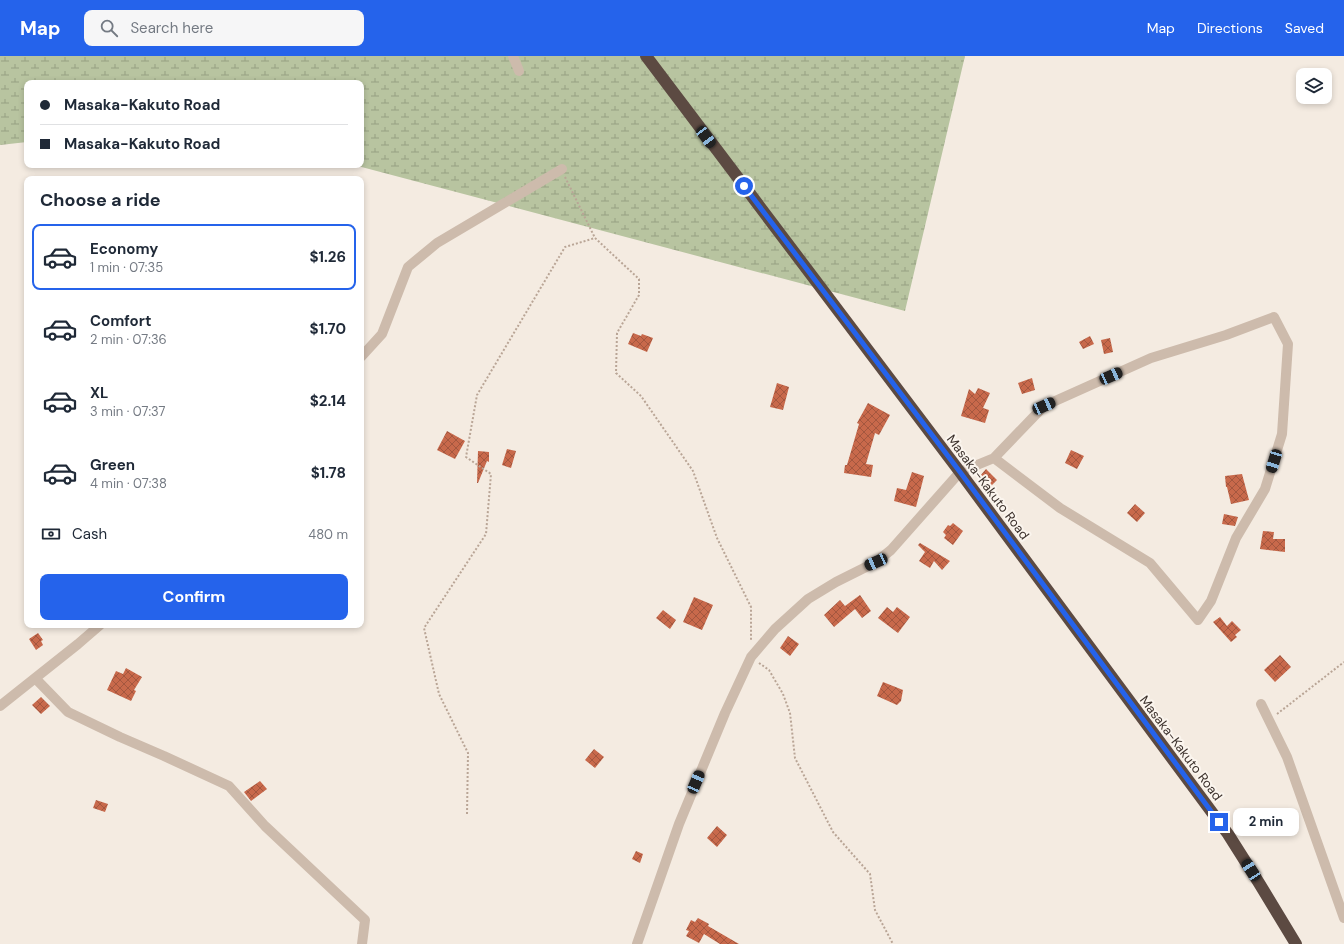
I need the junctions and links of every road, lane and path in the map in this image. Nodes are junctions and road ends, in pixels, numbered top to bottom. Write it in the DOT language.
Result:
graph roads {
  1 [pos="513,56"];
  2 [pos="646,56"];
  3 [pos="519,71"];
  4 [pos="562,169"];
  5 [pos="595,238"];
  6 [pos="364,354"];
  7 [pos="994,458"];
  8 [pos="960,472"];
  9 [pos="97,628"];
  10 [pos="751,657"];
  11 [pos="1344,662"];
  12 [pos="36,678"];
  13 [pos="1261,704"];
  14 [pos="0,706"];
  15 [pos="1269,720"];
  16 [pos="467,814"];
  17 [pos="1344,918"];
  18 [pos="362,944"];
  19 [pos="637,944"];
  20 [pos="893,944"];
  21 [pos="1296,944"];
  1 -- 3 [label="street"];
  2 -- 8 [label="highway, Masaka-Kakuto Road"];
  4 -- 5 [label="path"];
  4 -- 6 [label="street"];
  5 -- 10 [label="path"];
  5 -- 16 [label="path"];
  7 -- 7 [label="street"];
  7 -- 8 [label="street"];
  8 -- 10 [label="street"];
  8 -- 21 [label="highway, Masaka-Kakuto Road"];
  9 -- 12 [label="street"];
  10 -- 19 [label="street"];
  10 -- 20 [label="path"];
  11 -- 15 [label="path"];
  12 -- 14 [label="street"];
  12 -- 18 [label="street"];
  13 -- 15 [label="street"];
  15 -- 17 [label="street"];
}
